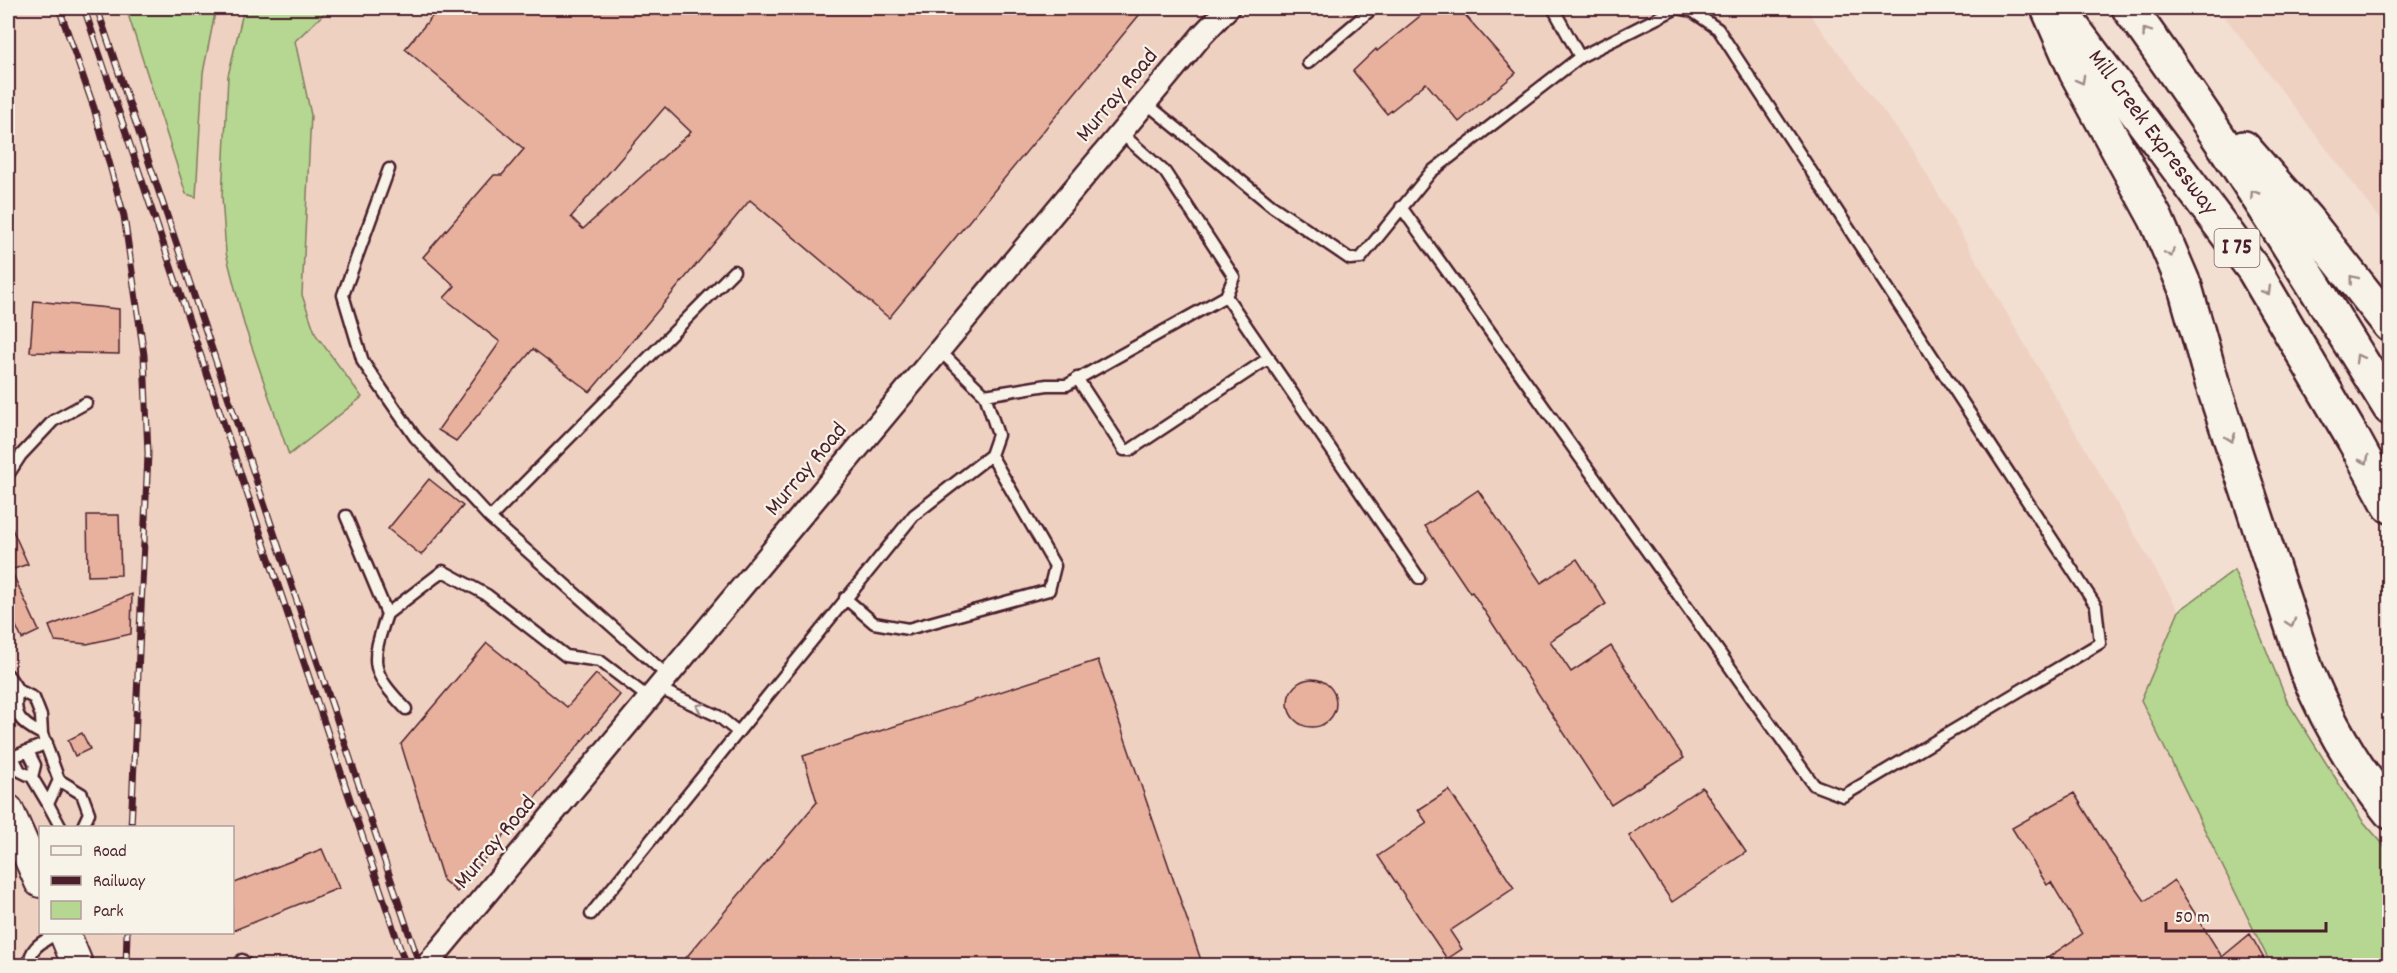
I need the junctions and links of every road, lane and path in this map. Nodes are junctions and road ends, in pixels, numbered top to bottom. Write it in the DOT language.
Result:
graph roads {
  1 [pos="1228,8"];
  2 [pos="1373,8"];
  3 [pos="1552,8"];
  4 [pos="2048,8"];
  5 [pos="2058,8"];
  6 [pos="2129,8"];
  7 [pos="1580,57"];
  8 [pos="2166,59"];
  9 [pos="1308,63"];
  10 [pos="1146,103"];
  11 [pos="1121,133"];
  12 [pos="389,169"];
  13 [pos="1401,207"];
  14 [pos="734,271"];
  15 [pos="1226,296"];
  16 [pos="2390,325"];
  17 [pos="939,350"];
  18 [pos="1269,358"];
  19 [pos="1077,378"];
  20 [pos="985,395"];
  21 [pos="86,403"];
  22 [pos="2390,408"];
  23 [pos="991,455"];
  24 [pos="8,476"];
  25 [pos="2390,506"];
  26 [pos="346,516"];
  27 [pos="490,518"];
  28 [pos="1419,578"];
  29 [pos="846,598"];
  30 [pos="387,614"];
  31 [pos="8,675"];
  32 [pos="659,687"];
  33 [pos="18,690"];
  34 [pos="406,709"];
  35 [pos="738,732"];
  36 [pos="44,739"];
  37 [pos="28,751"];
  38 [pos="10,758"];
  39 [pos="32,777"];
  40 [pos="59,780"];
  41 [pos="48,804"];
  42 [pos="8,810"];
  43 [pos="2390,812"];
  44 [pos="60,826"];
  45 [pos="83,826"];
  46 [pos="39,878"];
  47 [pos="591,914"];
  48 [pos="59,934"];
  49 [pos="62,934"];
  50 [pos="30,966"];
  51 [pos="78,966"];
  52 [pos="426,966"];
  1 -- 10 [label="street, Murray Road"];
  2 -- 9 [label="lane"];
  3 -- 7 [label="lane"];
  4 -- 43 [label="highway, one-way"];
  5 -- 25 [label="highway, Mill Creek Expressway / I 75, one-way"];
  8 -- 6 [label="highway, Mill Creek Expressway / I 75, one-way"];
  7 -- 13 [label="lane"];
  7 -- 13 [label="lane"];
  16 -- 8 [label="highway, one-way"];
  22 -- 8 [label="highway, Mill Creek Expressway / I 75, one-way"];
  10 -- 11 [label="street, Murray Road"];
  10 -- 13 [label="lane"];
  11 -- 15 [label="lane"];
  11 -- 17 [label="street, Murray Road"];
  12 -- 27 [label="lane"];
  14 -- 27 [label="lane"];
  15 -- 18 [label="lane"];
  15 -- 19 [label="lane"];
  17 -- 20 [label="lane"];
  17 -- 32 [label="street, Murray Road"];
  18 -- 19 [label="lane"];
  18 -- 28 [label="lane"];
  19 -- 20 [label="lane"];
  20 -- 23 [label="lane"];
  21 -- 24 [label="lane"];
  23 -- 29 [label="lane"];
  23 -- 29 [label="lane"];
  26 -- 30 [label="lane"];
  27 -- 32 [label="lane"];
  29 -- 35 [label="lane"];
  30 -- 32 [label="lane"];
  30 -- 34 [label="lane"];
  31 -- 33 [label="lane"];
  35 -- 32 [label="lane, one-way"];
  32 -- 52 [label="street, Murray Road"];
  33 -- 36 [label="lane"];
  33 -- 36 [label="lane"];
  35 -- 47 [label="lane"];
  36 -- 37 [label="lane"];
  36 -- 40 [label="lane"];
  37 -- 38 [label="lane"];
  37 -- 39 [label="lane"];
  38 -- 39 [label="lane"];
  39 -- 41 [label="lane"];
  40 -- 41 [label="lane"];
  40 -- 45 [label="lane"];
  41 -- 44 [label="lane"];
  42 -- 46 [label="main road"];
  48 -- 50 [label="lane"];
  49 -- 51 [label="main road"];
}
